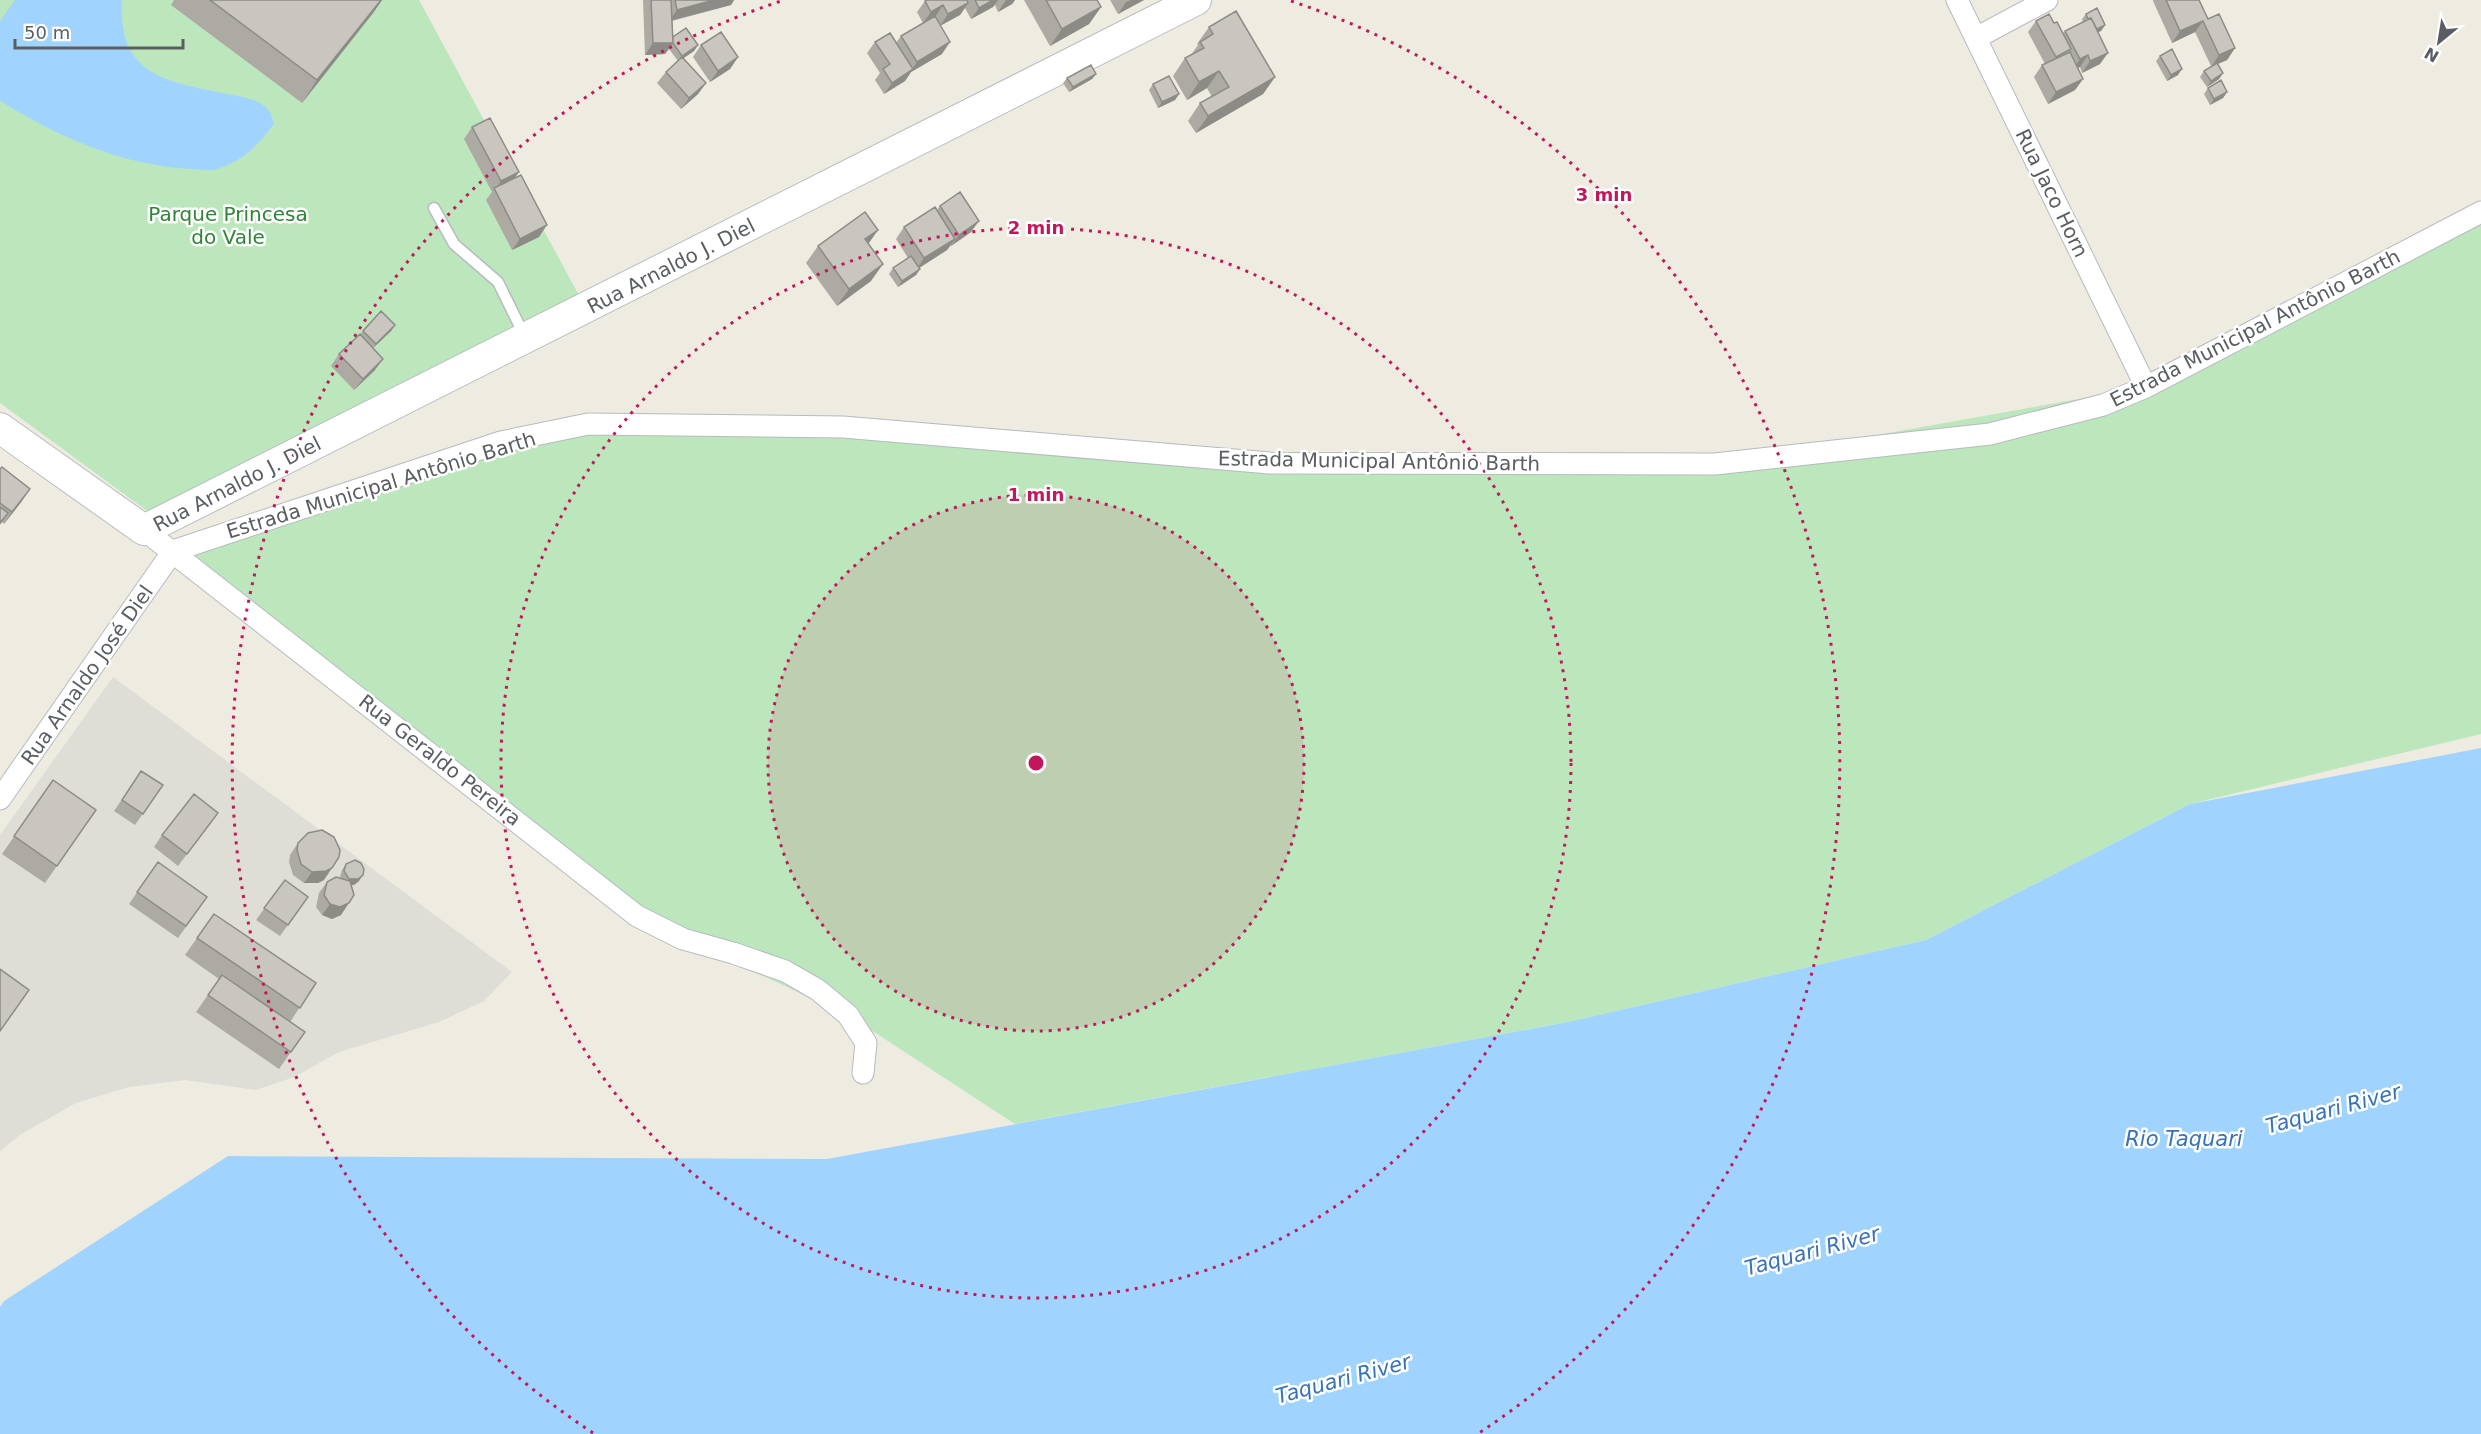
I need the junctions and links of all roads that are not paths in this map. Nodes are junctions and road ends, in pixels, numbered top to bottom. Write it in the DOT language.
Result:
graph roads {
  1 [pos="1196,0"];
  2 [pos="1957,0"];
  3 [pos="2047,0"];
  4 [pos="1976,38"];
  5 [pos="434,208"];
  6 [pos="2481,212"];
  7 [pos="526,339"];
  8 [pos="2146,387"];
  9 [pos="0,428"];
  10 [pos="144,530"];
  11 [pos="173,550"];
  12 [pos="0,800"];
  13 [pos="863,1073"];
  1 -- 7 [label="street, Rua Arnaldo J. Diel"];
  2 -- 4 [label="street, Rua Jaco Horn"];
  3 -- 4 [label="street"];
  4 -- 8 [label="street, Rua Jaco Horn"];
  5 -- 7 [label="lane"];
  6 -- 8 [label="street, Estrada Municipal Antônio Barth"];
  7 -- 10 [label="street, Rua Arnaldo J. Diel"];
  8 -- 11 [label="street, Estrada Municipal Antônio Barth"];
  9 -- 10 [label="street, Rua Geraldo Pereira"];
  10 -- 11 [label="street, Rua Geraldo Pereira"];
  11 -- 12 [label="street, Rua Arnaldo José Diel"];
  11 -- 13 [label="street, Rua Geraldo Pereira"];
}
